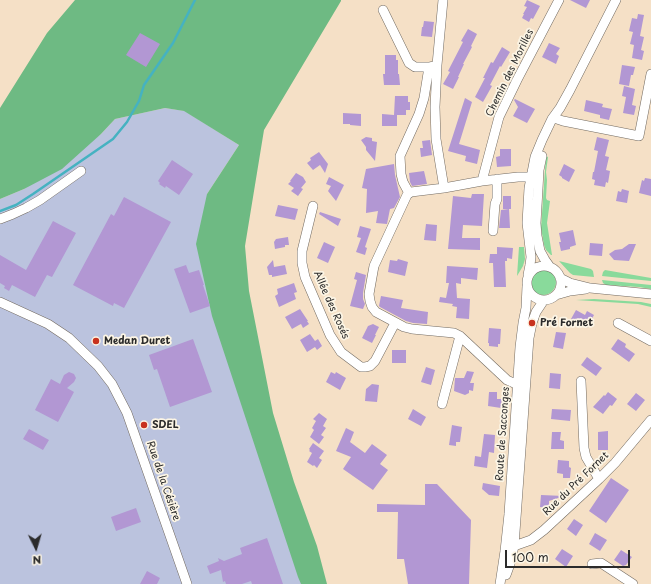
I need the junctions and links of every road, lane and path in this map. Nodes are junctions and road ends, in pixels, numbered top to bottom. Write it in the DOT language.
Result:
graph roads {
  1 [pos="443,0"];
  2 [pos="559,0"];
  3 [pos="616,0"];
  4 [pos="383,10"];
  5 [pos="433,66"];
  6 [pos="651,74"];
  7 [pos="560,108"];
  8 [pos="556,119"];
  9 [pos="539,170"];
  10 [pos="82,171"];
  11 [pos="531,177"];
  12 [pos="497,179"];
  13 [pos="482,181"];
  14 [pos="444,188"];
  15 [pos="538,189"];
  16 [pos="409,193"];
  17 [pos="313,206"];
  18 [pos="0,219"];
  19 [pos="493,231"];
  20 [pos="550,267"];
  21 [pos="528,275"];
  22 [pos="560,278"];
  23 [pos="526,286"];
  24 [pos="590,288"];
  25 [pos="651,294"];
  26 [pos="556,295"];
  27 [pos="544,300"];
  28 [pos="0,302"];
  29 [pos="395,322"];
  30 [pos="618,323"];
  31 [pos="460,336"];
  32 [pos="651,341"];
  33 [pos="581,381"];
  34 [pos="518,385"];
  35 [pos="442,404"];
  36 [pos="651,420"];
  37 [pos="599,479"];
  38 [pos="514,546"];
  39 [pos="505,550"];
  40 [pos="592,564"];
  41 [pos="187,584"];
  42 [pos="501,584"];
  43 [pos="633,584"];
  1 -- 5 [label="street"];
  2 -- 13 [label="street, Chemin des Morilles"];
  3 -- 7 [label="street"];
  4 -- 5 [label="street"];
  5 -- 14 [label="street"];
  5 -- 16 [label="street"];
  6 -- 8 [label="street"];
  7 -- 8 [label="street"];
  7 -- 11 [label="street"];
  8 -- 9 [label="street"];
  9 -- 11 [label="street"];
  9 -- 15 [label="street"];
  10 -- 18 [label="street"];
  11 -- 12 [label="street"];
  11 -- 15 [label="street"];
  11 -- 21 [label="street"];
  12 -- 13 [label="street"];
  12 -- 19 [label="street"];
  13 -- 14 [label="street"];
  14 -- 16 [label="street"];
  15 -- 20 [label="street"];
  16 -- 29 [label="street"];
  17 -- 29 [label="street, Allée des Rosés"];
  20 -- 21 [label="street"];
  20 -- 22 [label="street"];
  21 -- 23 [label="street"];
  22 -- 24 [label="street"];
  22 -- 26 [label="street"];
  23 -- 27 [label="street"];
  23 -- 34 [label="street, Route de Sacconges"];
  24 -- 25 [label="street"];
  24 -- 26 [label="street"];
  26 -- 27 [label="street"];
  27 -- 38 [label="street, Route de Sacconges"];
  28 -- 41 [label="street, Rue de la Césière"];
  29 -- 31 [label="street"];
  30 -- 32 [label="street"];
  31 -- 34 [label="street"];
  31 -- 35 [label="street"];
  33 -- 37 [label="street"];
  34 -- 39 [label="street, Route de Sacconges"];
  36 -- 37 [label="street, Rue du Pré Fornet"];
  37 -- 38 [label="street, Rue du Pré Fornet"];
  38 -- 39 [label="street, Rue du Pré Fornet"];
  38 -- 42 [label="street, Route de Sacconges"];
  39 -- 42 [label="street, Route de Sacconges"];
  40 -- 43 [label="street"];
}
